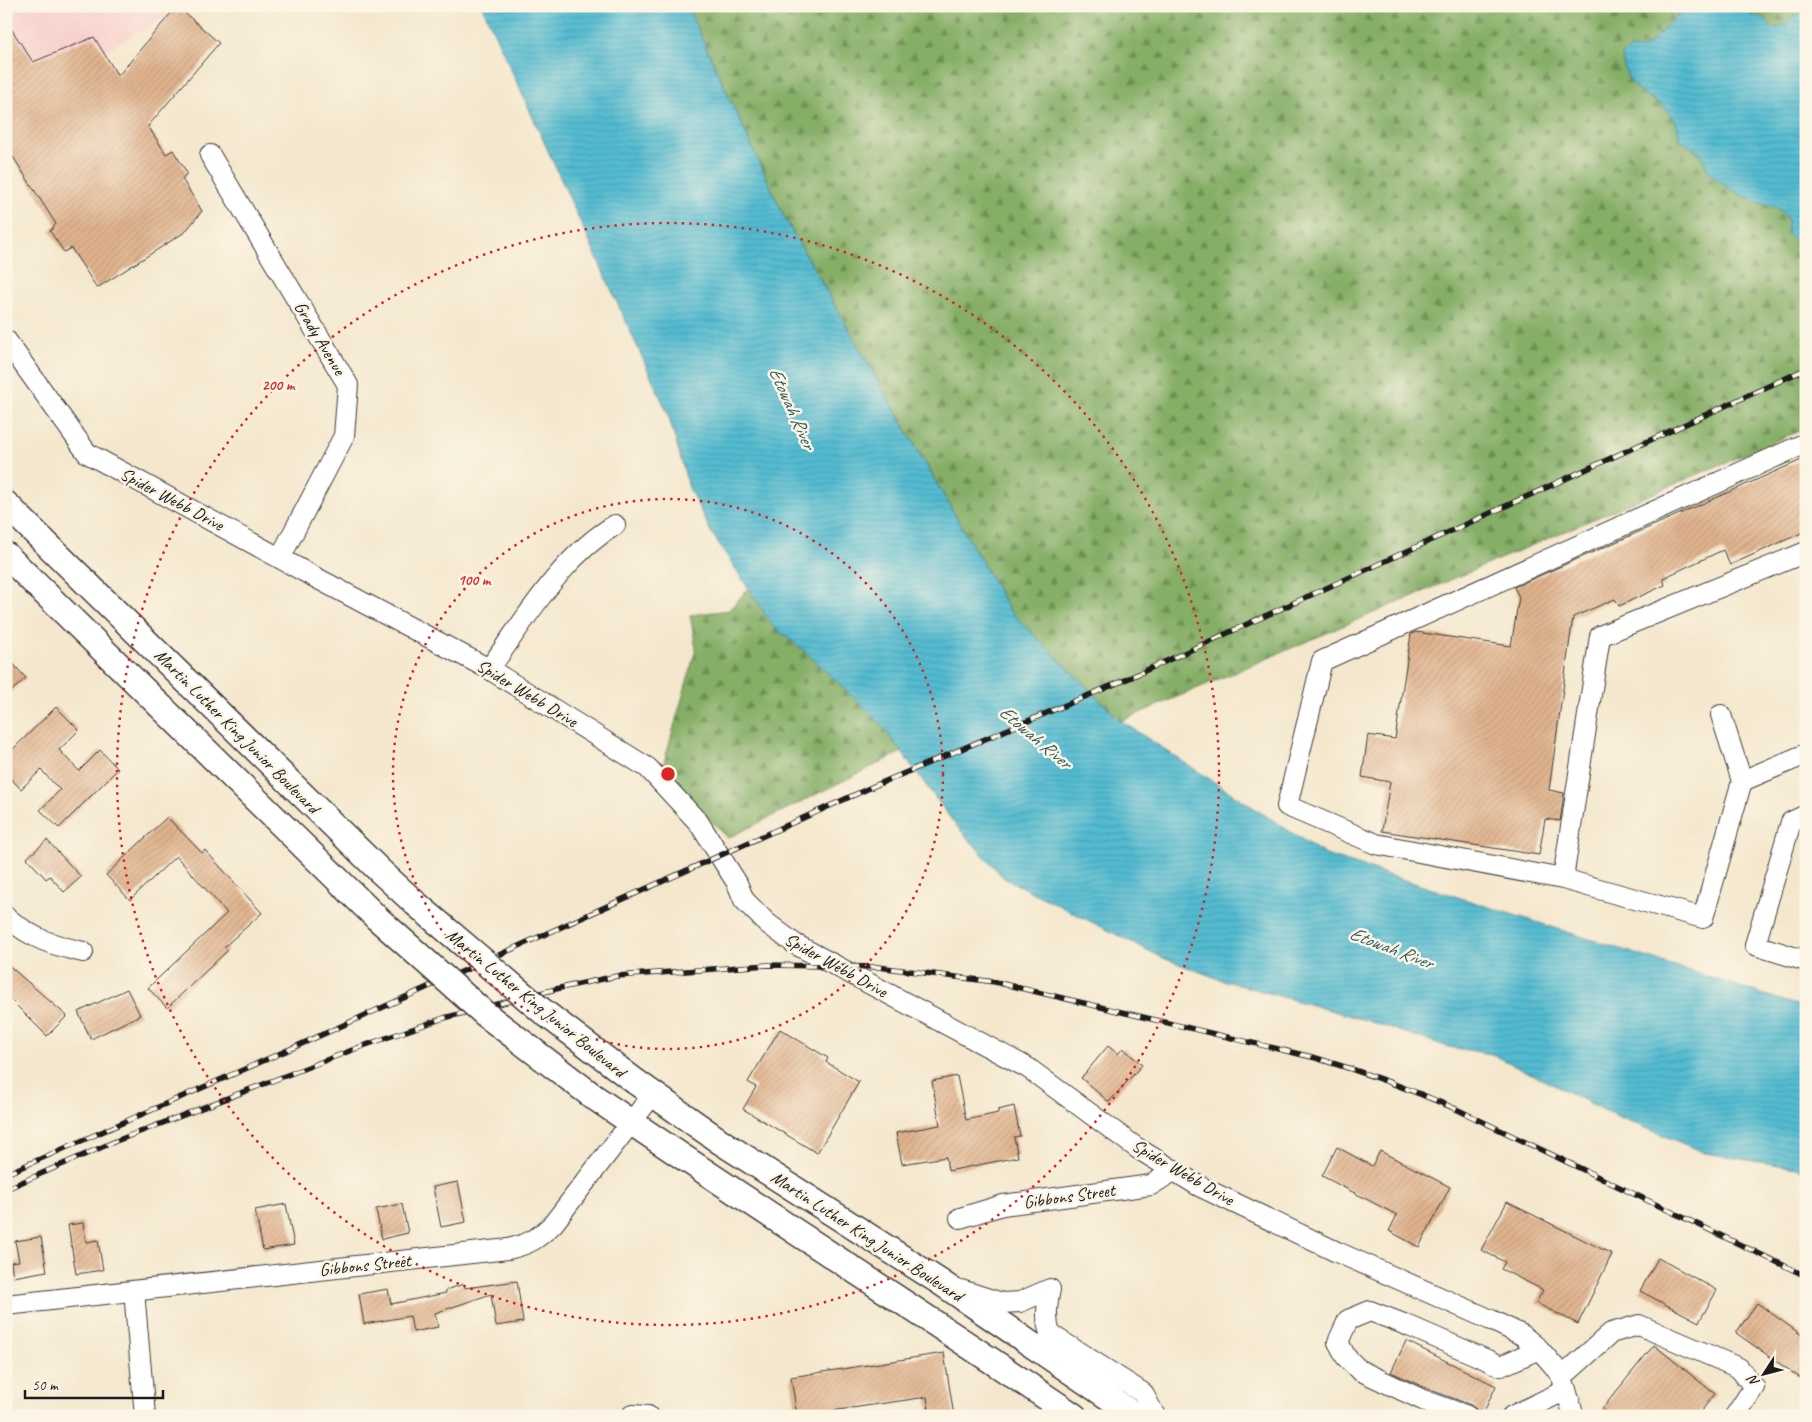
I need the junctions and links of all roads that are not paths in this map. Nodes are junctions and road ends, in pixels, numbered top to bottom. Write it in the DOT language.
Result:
graph roads {
  1 [pos="210,155"];
  2 [pos="6,340"];
  3 [pos="1806,443"];
  4 [pos="6,504"];
  5 [pos="615,525"];
  6 [pos="1806,552"];
  7 [pos="6,555"];
  8 [pos="280,558"];
  9 [pos="489,669"];
  10 [pos="1721,715"];
  11 [pos="1806,754"];
  12 [pos="1742,781"];
  13 [pos="1806,815"];
  14 [pos="1563,879"];
  15 [pos="6,917"];
  16 [pos="83,952"];
  17 [pos="1806,961"];
  18 [pos="644,1088"];
  19 [pos="631,1122"];
  20 [pos="1175,1170"];
  21 [pos="960,1218"];
  22 [pos="940,1282"];
  23 [pos="878,1285"];
  24 [pos="134,1291"];
  25 [pos="6,1305"];
  26 [pos="1540,1348"];
  27 [pos="1564,1384"];
  28 [pos="632,1415"];
  29 [pos="145,1416"];
  30 [pos="648,1416"];
  31 [pos="1054,1416"];
  32 [pos="1074,1416"];
  33 [pos="1136,1416"];
  34 [pos="1155,1416"];
  35 [pos="1467,1416"];
  36 [pos="1512,1416"];
  37 [pos="1574,1416"];
  38 [pos="1735,1416"];
  1 -- 8 [label="street, Grady Avenue"];
  2 -- 8 [label="street, Spider Webb Drive"];
  3 -- 14 [label="street"];
  4 -- 18 [label="main road, Martin Luther King Junior Boulevard, bridge"];
  5 -- 9 [label="street"];
  6 -- 14 [label="street"];
  7 -- 19 [label="main road, Martin Luther King Junior Boulevard, bridge"];
  8 -- 9 [label="street, Spider Webb Drive"];
  9 -- 20 [label="street, Spider Webb Drive"];
  10 -- 12 [label="street"];
  11 -- 12 [label="street"];
  12 -- 14 [label="street"];
  13 -- 17 [label="street"];
  15 -- 16 [label="street"];
  18 -- 19 [label="street, Gibbons Street"];
  18 -- 22 [label="main road, Martin Luther King Junior Boulevard"];
  19 -- 23 [label="main road, Martin Luther King Junior Boulevard"];
  19 -- 24 [label="street, Gibbons Street"];
  20 -- 21 [label="street, Gibbons Street"];
  20 -- 26 [label="street, Spider Webb Drive"];
  22 -- 33 [label="main road, Martin Luther King Junior Boulevard"];
  22 -- 34 [label="street"];
  23 -- 31 [label="main road"];
  23 -- 32 [label="main road, Martin Luther King Junior Boulevard"];
  24 -- 25 [label="street, Gibbons Street"];
  24 -- 29 [label="street"];
  26 -- 27 [label="street, Spider Webb Drive"];
  26 -- 35 [label="street"];
  27 -- 36 [label="street"];
  27 -- 37 [label="street, Spider Webb Drive"];
  27 -- 38 [label="street"];
  28 -- 30 [label="street"];
}
